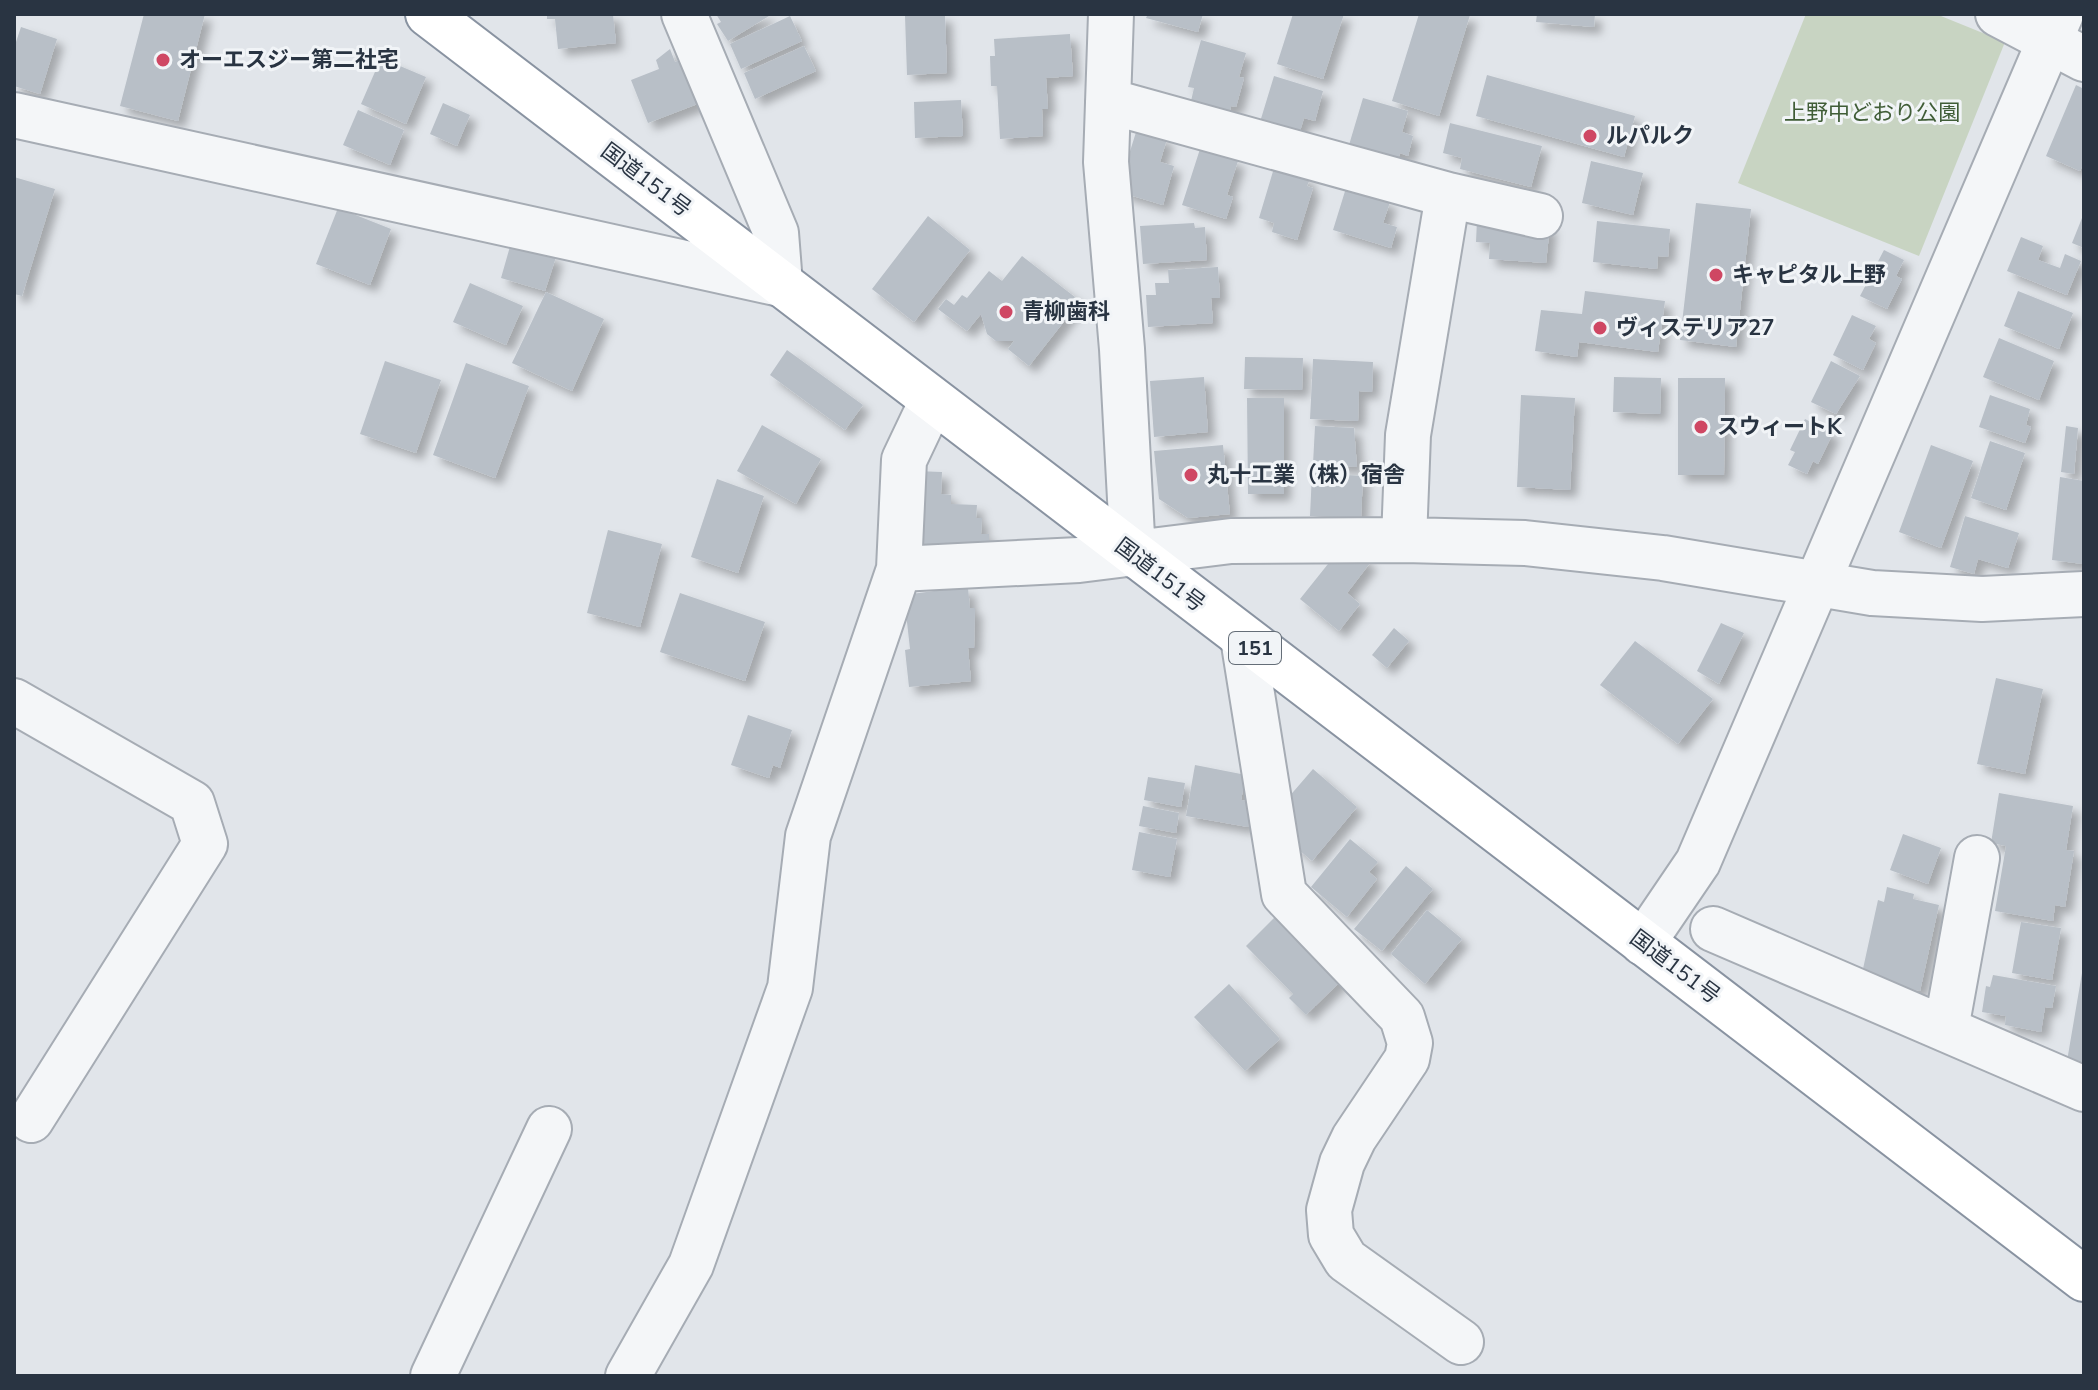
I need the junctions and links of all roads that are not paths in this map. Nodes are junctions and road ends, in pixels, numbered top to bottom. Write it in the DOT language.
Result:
graph roads {
  1 [pos="428,14"];
  2 [pos="684,14"];
  3 [pos="1111,14"];
  4 [pos="1998,14"];
  5 [pos="2065,38"];
  6 [pos="1108,101"];
  7 [pos="14,115"];
  8 [pos="1448,195"];
  9 [pos="1540,216"];
  10 [pos="780,284"];
  11 [pos="932,401"];
  12 [pos="1404,540"];
  13 [pos="1133,555"];
  14 [pos="899,569"];
  15 [pos="1817,582"];
  16 [pos="2084,594"];
  17 [pos="1243,638"];
  18 [pos="14,701"];
  19 [pos="1977,858"];
  20 [pos="1713,929"];
  21 [pos="1643,943"];
  22 [pos="1946,1029"];
  23 [pos="2084,1089"];
  24 [pos="31,1120"];
  25 [pos="549,1129"];
  26 [pos="2084,1279"];
  27 [pos="1461,1342"];
  28 [pos="433,1376"];
  29 [pos="628,1376"];
  1 -- 10 [label="highway, 国道151号 / 151"];
  2 -- 10 [label="street"];
  3 -- 6 [label="street"];
  4 -- 5 [label="street"];
  5 -- 15 [label="street"];
  6 -- 8 [label="street"];
  6 -- 13 [label="street"];
  7 -- 10 [label="street"];
  8 -- 9 [label="street"];
  8 -- 12 [label="street"];
  10 -- 11 [label="highway, 国道151号 / 151"];
  11 -- 13 [label="highway, 国道151号 / 151"];
  11 -- 14 [label="street"];
  12 -- 13 [label="street"];
  12 -- 15 [label="street"];
  13 -- 14 [label="street"];
  13 -- 17 [label="highway, 国道151号 / 151"];
  14 -- 29 [label="street"];
  15 -- 16 [label="street"];
  15 -- 21 [label="street"];
  17 -- 21 [label="highway, 国道151号 / 151"];
  17 -- 27 [label="street"];
  18 -- 24 [label="street"];
  19 -- 22 [label="street"];
  20 -- 22 [label="street"];
  21 -- 26 [label="highway, 国道151号 / 151"];
  22 -- 23 [label="street"];
  25 -- 28 [label="street"];
}
